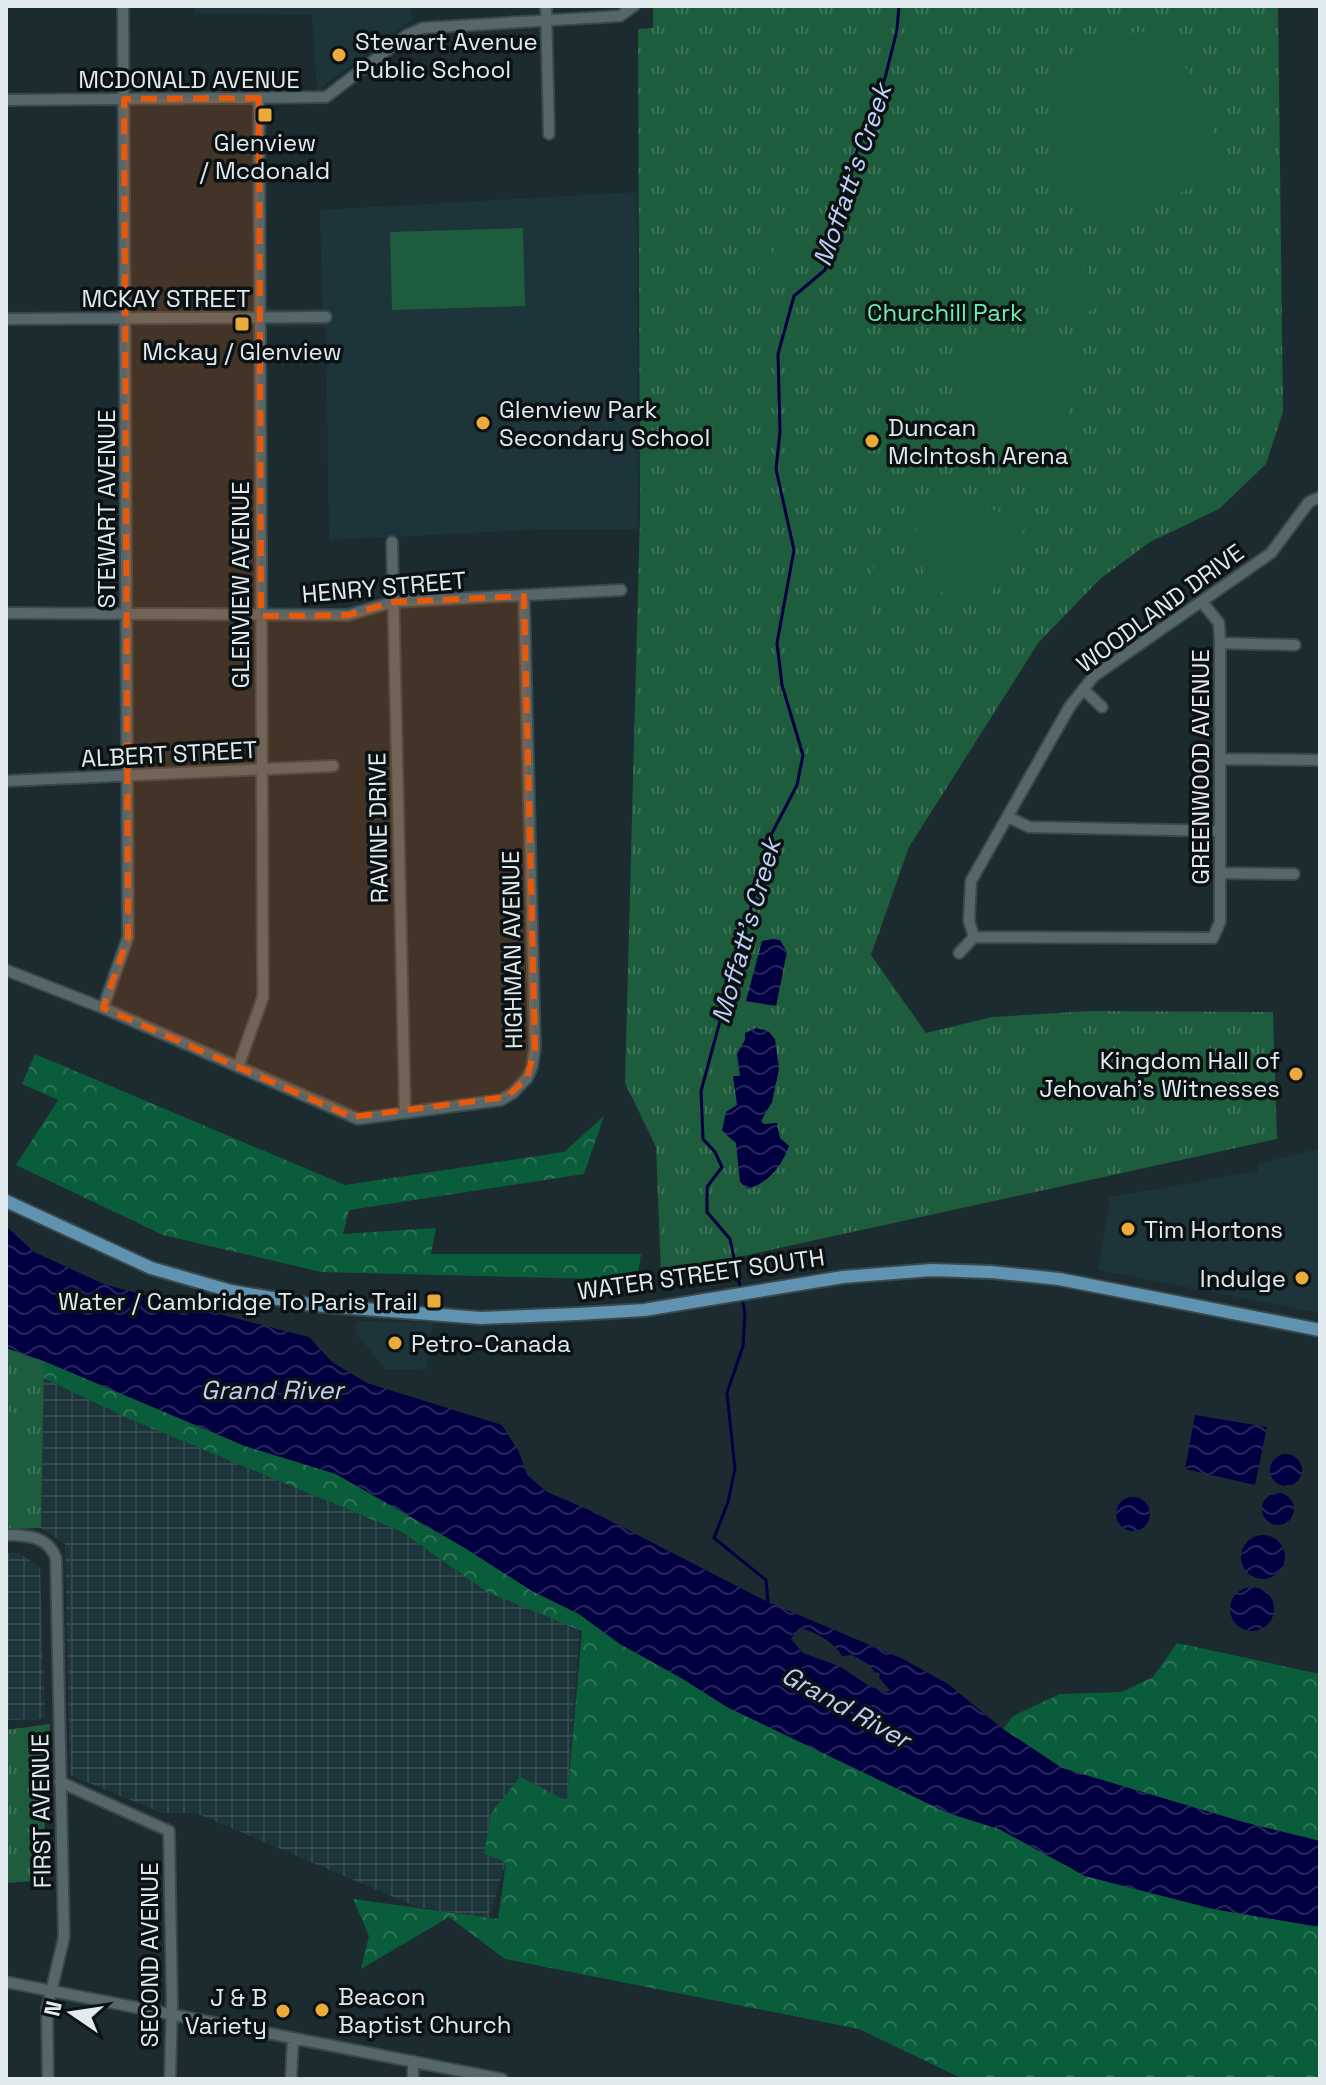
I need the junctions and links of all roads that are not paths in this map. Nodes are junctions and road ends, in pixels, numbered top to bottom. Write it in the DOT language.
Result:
graph roads {
  1 [pos="123,6"];
  2 [pos="546,6"];
  3 [pos="634,6"];
  4 [pos="546,20"];
  5 [pos="259,98"];
  6 [pos="124,99"];
  7 [pos="6,100"];
  8 [pos="549,134"];
  9 [pos="259,317"];
  10 [pos="326,317"];
  11 [pos="125,318"];
  12 [pos="6,319"];
  13 [pos="1320,497"];
  14 [pos="392,542"];
  15 [pos="621,590"];
  16 [pos="524,596"];
  17 [pos="393,602"];
  18 [pos="1202,602"];
  19 [pos="6,613"];
  20 [pos="127,614"];
  21 [pos="261,615"];
  22 [pos="1220,643"];
  23 [pos="1295,645"];
  24 [pos="1083,689"];
  25 [pos="1102,707"];
  26 [pos="1220,759"];
  27 [pos="1320,760"];
  28 [pos="333,766"];
  29 [pos="261,770"];
  30 [pos="127,776"];
  31 [pos="6,781"];
  32 [pos="1008,817"];
  33 [pos="1220,831"];
  34 [pos="1221,873"];
  35 [pos="1294,874"];
  36 [pos="974,937"];
  37 [pos="959,953"];
  38 [pos="6,970"];
  39 [pos="103,1008"];
  40 [pos="238,1067"];
  41 [pos="405,1113"];
  42 [pos="6,1201"];
  43 [pos="1320,1330"];
  44 [pos="6,1535"];
  45 [pos="60,1782"];
  46 [pos="6,1982"];
  47 [pos="51,1990"];
  48 [pos="171,2014"];
  49 [pos="293,2038"];
  50 [pos="413,2061"];
  51 [pos="48,2079"];
  52 [pos="170,2079"];
  53 [pos="291,2079"];
  54 [pos="413,2079"];
  55 [pos="502,2079"];
  1 -- 6 [label="street, STEWART AVENUE"];
  2 -- 4 [label="street"];
  3 -- 4 [label="street, MCDONALD AVENUE"];
  4 -- 5 [label="street, MCDONALD AVENUE"];
  4 -- 8 [label="street"];
  5 -- 6 [label="street, MCDONALD AVENUE"];
  5 -- 9 [label="street, GLENVIEW AVENUE"];
  6 -- 7 [label="street, MCDONALD AVENUE"];
  6 -- 11 [label="street, STEWART AVENUE"];
  9 -- 10 [label="street, MCKAY STREET"];
  9 -- 11 [label="street, MCKAY STREET"];
  9 -- 21 [label="street, GLENVIEW AVENUE"];
  11 -- 12 [label="street, MCKAY STREET"];
  11 -- 20 [label="street, STEWART AVENUE"];
  13 -- 18 [label="street, WOODLAND DRIVE"];
  14 -- 17 [label="street, RAVINE DRIVE"];
  15 -- 16 [label="street, HENRY STREET"];
  16 -- 17 [label="street, HENRY STREET"];
  16 -- 41 [label="street, HIGHMAN AVENUE"];
  17 -- 21 [label="street, HENRY STREET"];
  17 -- 41 [label="street, RAVINE DRIVE"];
  18 -- 22 [label="street, GREENWOOD AVENUE"];
  18 -- 24 [label="street, WOODLAND DRIVE"];
  19 -- 20 [label="street, HENRY STREET"];
  20 -- 21 [label="street, HENRY STREET"];
  20 -- 30 [label="street, STEWART AVENUE"];
  21 -- 29 [label="street, GLENVIEW AVENUE"];
  22 -- 23 [label="street"];
  22 -- 26 [label="street, GREENWOOD AVENUE"];
  24 -- 25 [label="street"];
  24 -- 32 [label="street, WOODLAND DRIVE"];
  26 -- 27 [label="street"];
  26 -- 33 [label="street, GREENWOOD AVENUE"];
  28 -- 29 [label="street, ALBERT STREET"];
  29 -- 30 [label="street, ALBERT STREET"];
  29 -- 40 [label="street, GLENVIEW AVENUE"];
  30 -- 31 [label="street, ALBERT STREET"];
  30 -- 39 [label="street, STEWART AVENUE"];
  32 -- 33 [label="street"];
  32 -- 36 [label="street, WOODLAND DRIVE"];
  33 -- 34 [label="street, GREENWOOD AVENUE"];
  34 -- 35 [label="street"];
  34 -- 36 [label="street, GREENWOOD AVENUE"];
  36 -- 37 [label="street"];
  38 -- 39 [label="street, HIGHMAN AVENUE"];
  39 -- 40 [label="street, HIGHMAN AVENUE"];
  40 -- 41 [label="street, HIGHMAN AVENUE"];
  42 -- 43 [label="main road, WATER STREET SOUTH"];
  44 -- 45 [label="street, FIRST AVENUE"];
  45 -- 47 [label="street, FIRST AVENUE"];
  45 -- 48 [label="street, SECOND AVENUE"];
  46 -- 47 [label="street"];
  47 -- 48 [label="street"];
  47 -- 51 [label="street, FIRST AVENUE"];
  48 -- 49 [label="street"];
  48 -- 52 [label="street, SECOND AVENUE"];
  49 -- 50 [label="street"];
  49 -- 53 [label="street"];
  50 -- 54 [label="street"];
  50 -- 55 [label="street"];
}
